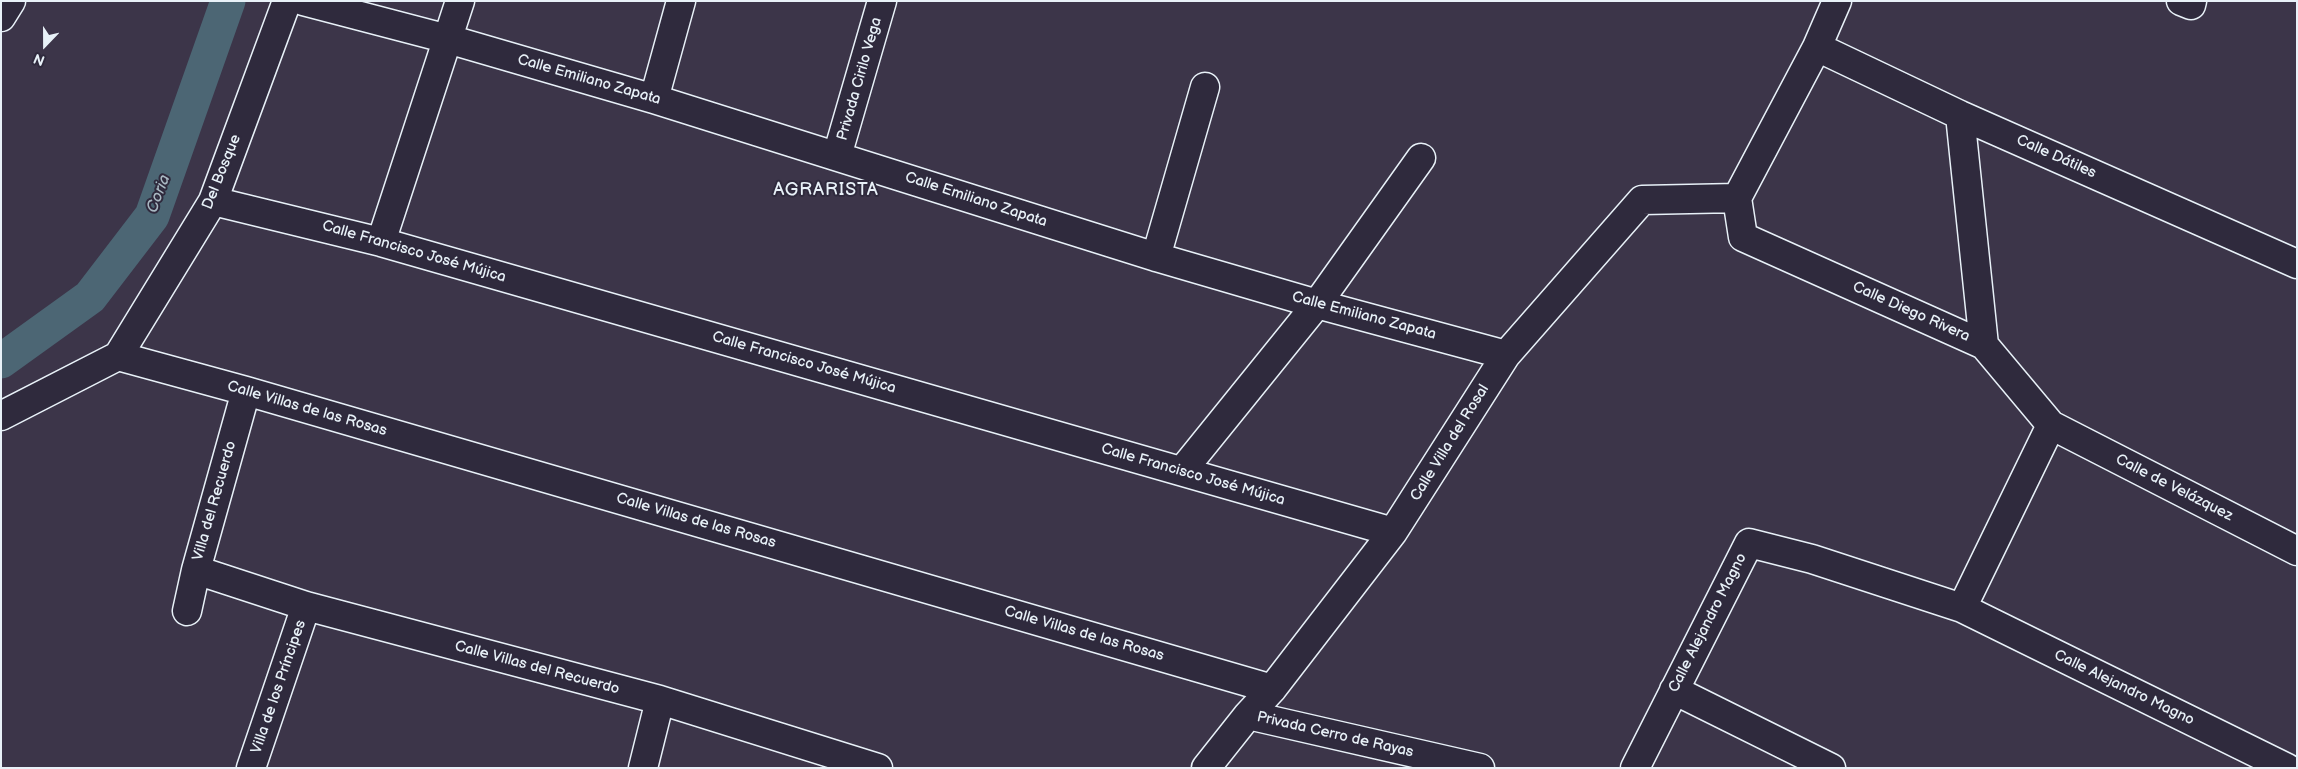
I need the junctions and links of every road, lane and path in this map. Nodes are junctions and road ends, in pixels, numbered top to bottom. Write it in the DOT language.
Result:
graph roads {
  1 [pos="11,1"];
  2 [pos="287,1"];
  3 [pos="303,1"];
  4 [pos="460,1"];
  5 [pos="681,1"];
  6 [pos="882,1"];
  7 [pos="1837,1"];
  8 [pos="2181,1"];
  9 [pos="2192,1"];
  10 [pos="1,17"];
  11 [pos="448,39"];
  12 [pos="1817,47"];
  13 [pos="1205,87"];
  14 [pos="654,99"];
  15 [pos="1960,115"];
  16 [pos="837,156"];
  17 [pos="1421,158"];
  18 [pos="1738,198"];
  19 [pos="213,201"];
  20 [pos="381,242"];
  21 [pos="1156,257"];
  22 [pos="2297,264"];
  23 [pos="1317,304"];
  24 [pos="1984,345"];
  25 [pos="1506,355"];
  26 [pos="118,356"];
  27 [pos="246,391"];
  28 [pos="1,416"];
  29 [pos="2051,425"];
  30 [pos="1182,471"];
  31 [pos="1393,532"];
  32 [pos="2297,551"];
  33 [pos="196,570"];
  34 [pos="306,606"];
  35 [pos="1962,608"];
  36 [pos="187,611"];
  37 [pos="1272,689"];
  38 [pos="1674,690"];
  39 [pos="660,700"];
  40 [pos="1248,715"];
  41 [pos="252,768"];
  42 [pos="643,768"];
  43 [pos="878,768"];
  44 [pos="1206,768"];
  45 [pos="1480,768"];
  46 [pos="1635,768"];
  47 [pos="1831,768"];
  48 [pos="2287,768"];
  1 -- 10 [label="street"];
  2 -- 19 [label="street, Del Bosque"];
  3 -- 11 [label="street, Calle Emiliano Zapata"];
  4 -- 11 [label="street"];
  5 -- 14 [label="street"];
  6 -- 16 [label="street, Privada Cirilo Vega"];
  7 -- 12 [label="street"];
  8 -- 9 [label="street"];
  11 -- 14 [label="street, Calle Emiliano Zapata"];
  11 -- 20 [label="street"];
  12 -- 15 [label="street, Calle Dátiles"];
  12 -- 18 [label="street"];
  13 -- 21 [label="street"];
  14 -- 16 [label="street, Calle Emiliano Zapata"];
  15 -- 22 [label="street, Calle Dátiles"];
  15 -- 24 [label="street"];
  16 -- 21 [label="street, Calle Emiliano Zapata"];
  17 -- 23 [label="street"];
  18 -- 24 [label="street, Calle Diego Rivera"];
  18 -- 25 [label="street, Calle Villa del Rosal"];
  19 -- 20 [label="street, Calle Francisco José Mújica"];
  19 -- 26 [label="street, Del Bosque"];
  20 -- 30 [label="street, Calle Francisco José Mújica"];
  21 -- 23 [label="street, Calle Emiliano Zapata"];
  23 -- 25 [label="street, Calle Emiliano Zapata"];
  23 -- 30 [label="street"];
  24 -- 29 [label="street, Calle Diego Rivera"];
  25 -- 31 [label="street, Calle Villa del Rosal"];
  26 -- 27 [label="street, Calle Villas de las Rosas"];
  26 -- 28 [label="street"];
  27 -- 33 [label="street, Villa del Recuerdo"];
  27 -- 37 [label="street, Calle Villas de las Rosas"];
  29 -- 32 [label="street, Calle de Velázquez"];
  29 -- 35 [label="street"];
  30 -- 31 [label="street, Calle Francisco José Mújica"];
  31 -- 37 [label="street, Calle Villa del Rosal"];
  33 -- 34 [label="street, Calle Villas del Recuerdo"];
  33 -- 36 [label="street, Villa del Recuerdo"];
  34 -- 39 [label="street, Calle Villas del Recuerdo"];
  34 -- 41 [label="street, Villa de los Príncipes"];
  35 -- 38 [label="street, Calle Alejandro Magno"];
  35 -- 48 [label="street, Calle Alejandro Magno"];
  37 -- 40 [label="street, Calle Villa del Rosal"];
  38 -- 46 [label="street, Calle Alejandro Magno"];
  38 -- 47 [label="street"];
  39 -- 42 [label="street"];
  39 -- 43 [label="street, Calle Villas del Recuerdo"];
  40 -- 44 [label="street, Calle Villa del Rosal"];
  40 -- 45 [label="street, Privada Cerro de Rayas"];
}
